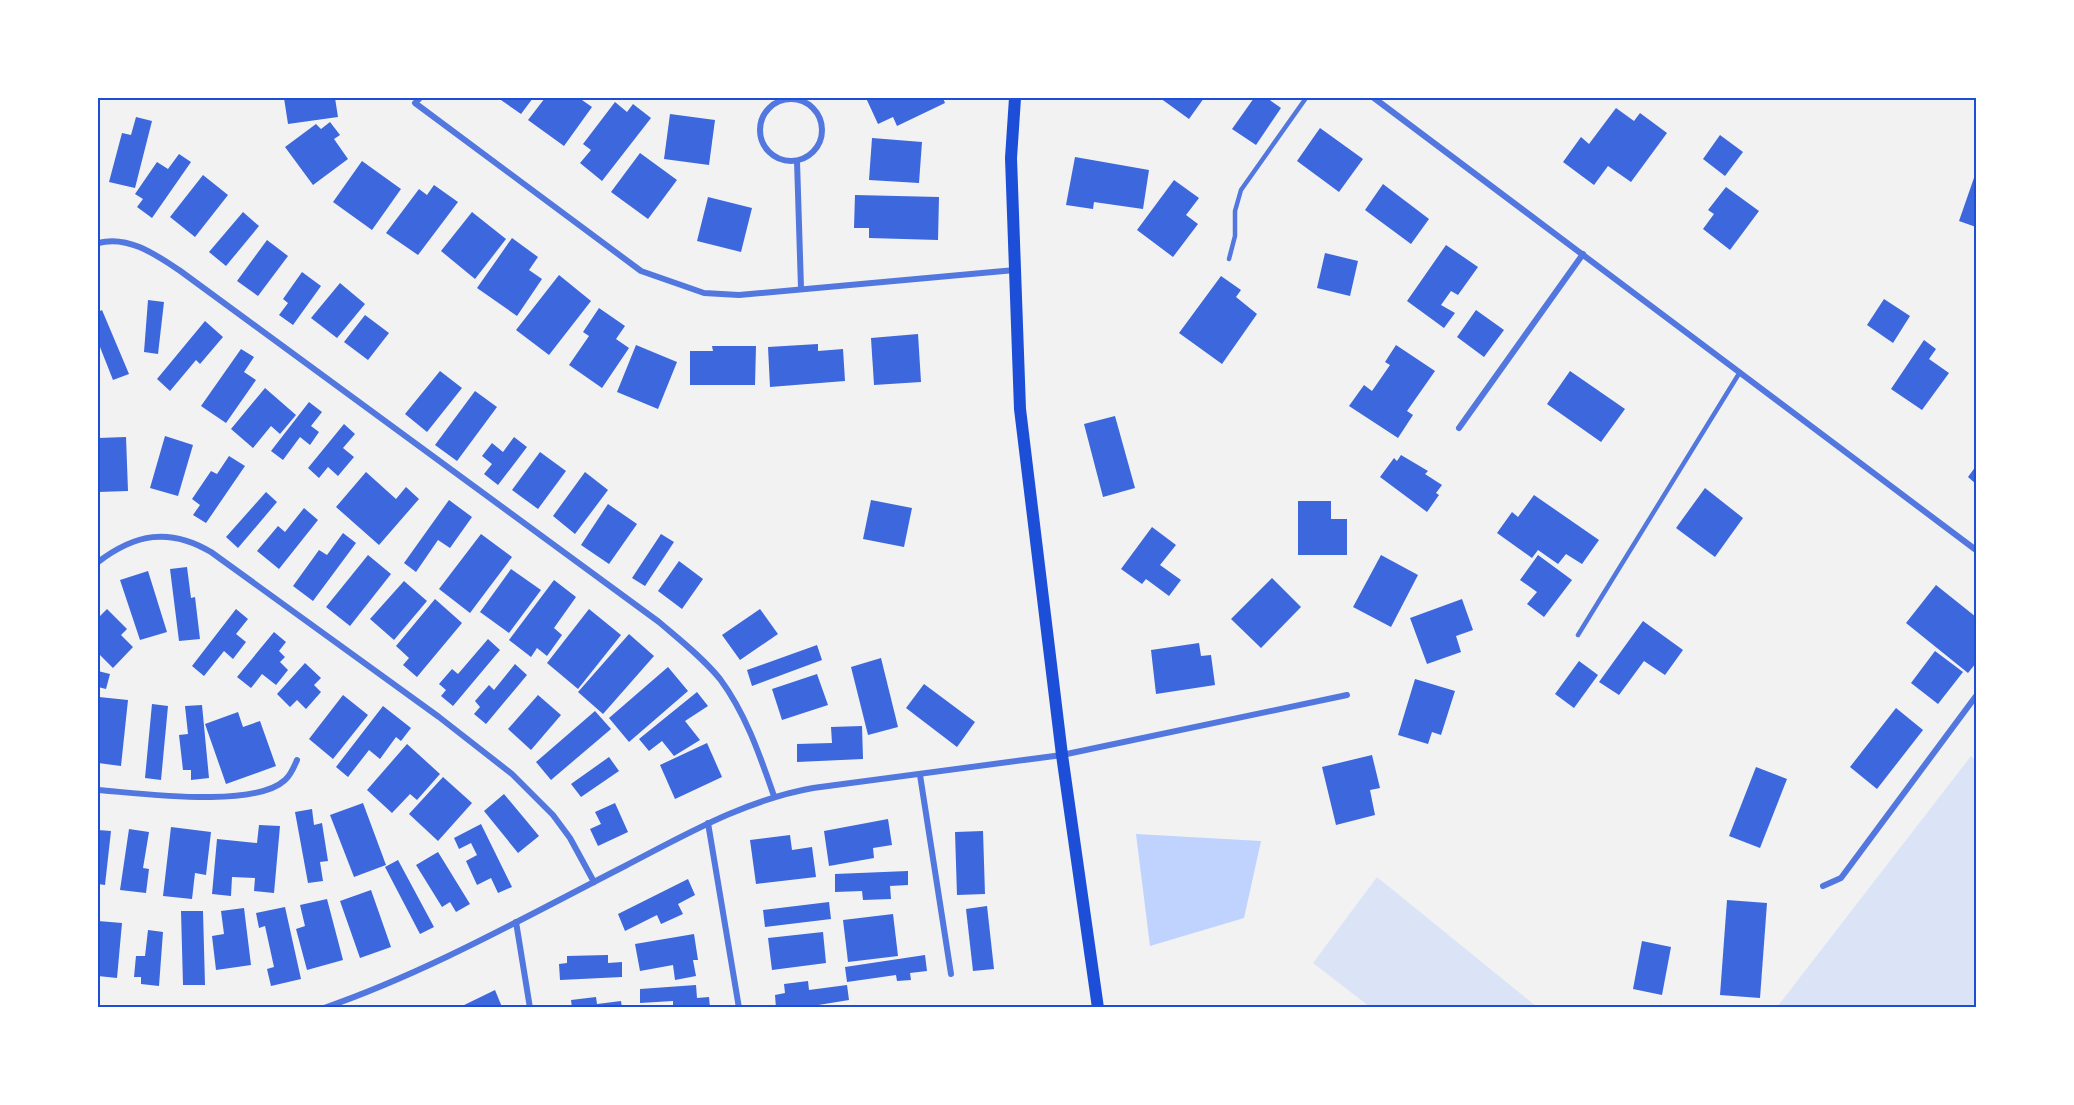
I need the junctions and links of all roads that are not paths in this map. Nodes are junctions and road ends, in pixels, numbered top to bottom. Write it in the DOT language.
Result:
graph roads {
  1 [pos="1015,98"];
  2 [pos="1306,98"];
  3 [pos="1374,98"];
  4 [pos="418,100"];
  5 [pos="797,161"];
  6 [pos="98,243"];
  7 [pos="1583,254"];
  8 [pos="1229,259"];
  9 [pos="1015,270"];
  10 [pos="801,288"];
  11 [pos="1740,372"];
  12 [pos="1459,428"];
  13 [pos="1977,550"];
  14 [pos="98,562"];
  15 [pos="1578,635"];
  16 [pos="1347,695"];
  17 [pos="1977,696"];
  18 [pos="1062,754"];
  19 [pos="297,760"];
  20 [pos="920,775"];
  21 [pos="98,790"];
  22 [pos="774,796"];
  23 [pos="708,823"];
  24 [pos="594,882"];
  25 [pos="1823,886"];
  26 [pos="516,922"];
  27 [pos="951,974"];
  28 [pos="324,1008"];
  29 [pos="530,1008"];
  30 [pos="739,1008"];
  31 [pos="1098,1008"];
  1 -- 9 [label="main road"];
  2 -- 8 [label="lane"];
  3 -- 7 [label="street"];
  4 -- 10 [label="street"];
  5 -- 5 [label="street"];
  5 -- 10 [label="street"];
  6 -- 22 [label="street"];
  7 -- 11 [label="street"];
  7 -- 12 [label="street"];
  9 -- 10 [label="street"];
  9 -- 18 [label="main road"];
  11 -- 13 [label="street"];
  11 -- 15 [label="lane"];
  14 -- 24 [label="street"];
  16 -- 18 [label="street"];
  17 -- 25 [label="street"];
  18 -- 20 [label="street"];
  18 -- 31 [label="main road"];
  19 -- 21 [label="street"];
  20 -- 22 [label="street"];
  20 -- 27 [label="street"];
  22 -- 23 [label="street"];
  23 -- 24 [label="street"];
  23 -- 30 [label="street"];
  24 -- 26 [label="street"];
  26 -- 28 [label="street"];
  26 -- 29 [label="street"];
}
